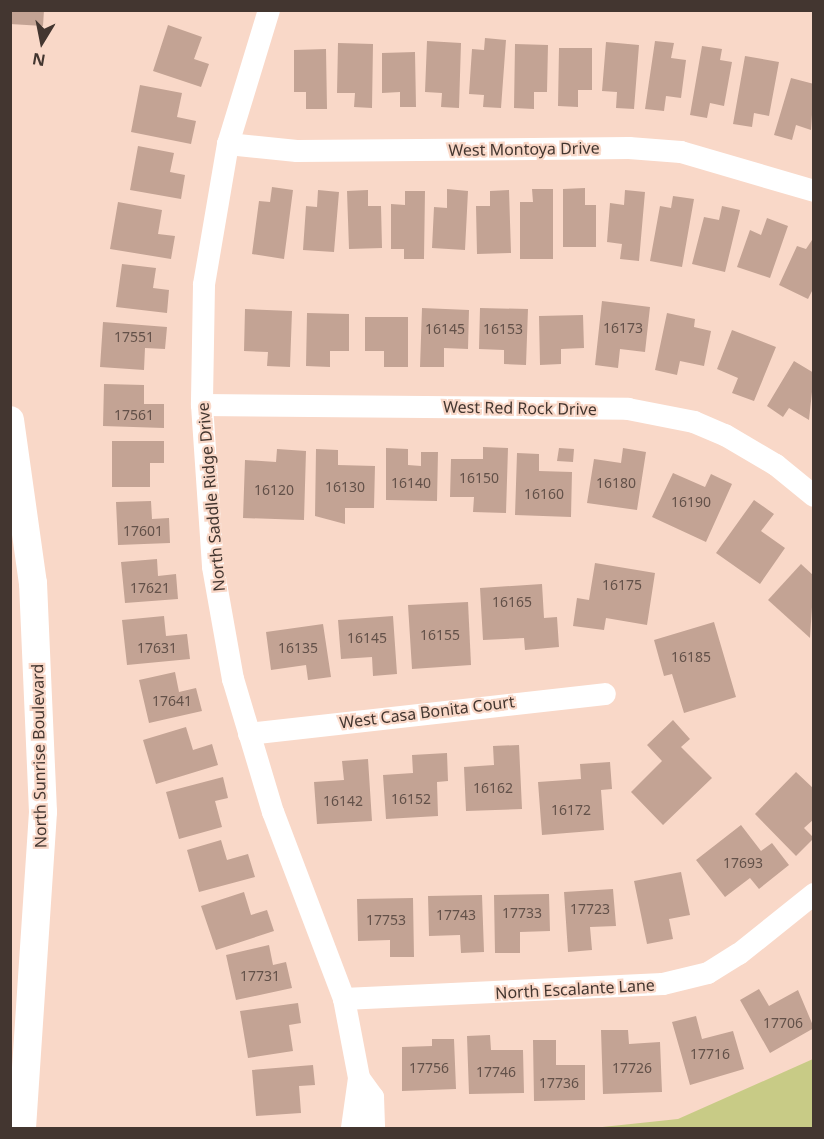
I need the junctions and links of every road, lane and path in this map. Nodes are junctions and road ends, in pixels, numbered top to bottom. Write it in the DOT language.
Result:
graph roads {
  1 [pos="269,10"];
  2 [pos="228,144"];
  3 [pos="813,191"];
  4 [pos="202,405"];
  5 [pos="10,420"];
  6 [pos="813,496"];
  7 [pos="605,694"];
  8 [pos="249,734"];
  9 [pos="813,894"];
  10 [pos="344,999"];
  11 [pos="359,1078"];
  12 [pos="22,1128"];
  13 [pos="352,1128"];
  14 [pos="374,1128"];
  1 -- 2 [label="street, North Saddle Ridge Drive"];
  2 -- 3 [label="street, West Montoya Drive"];
  2 -- 4 [label="street, North Saddle Ridge Drive"];
  4 -- 6 [label="street, West Red Rock Drive"];
  4 -- 8 [label="street, North Saddle Ridge Drive"];
  5 -- 12 [label="street, North Sunrise Boulevard"];
  7 -- 8 [label="street, West Casa Bonita Court"];
  8 -- 10 [label="street, North Saddle Ridge Drive"];
  9 -- 10 [label="street, North Escalante Lane"];
  10 -- 11 [label="street, North Saddle Ridge Drive"];
  11 -- 13 [label="street, North Saddle Ridge Drive"];
  11 -- 14 [label="street, North Saddle Ridge Drive"];
}
